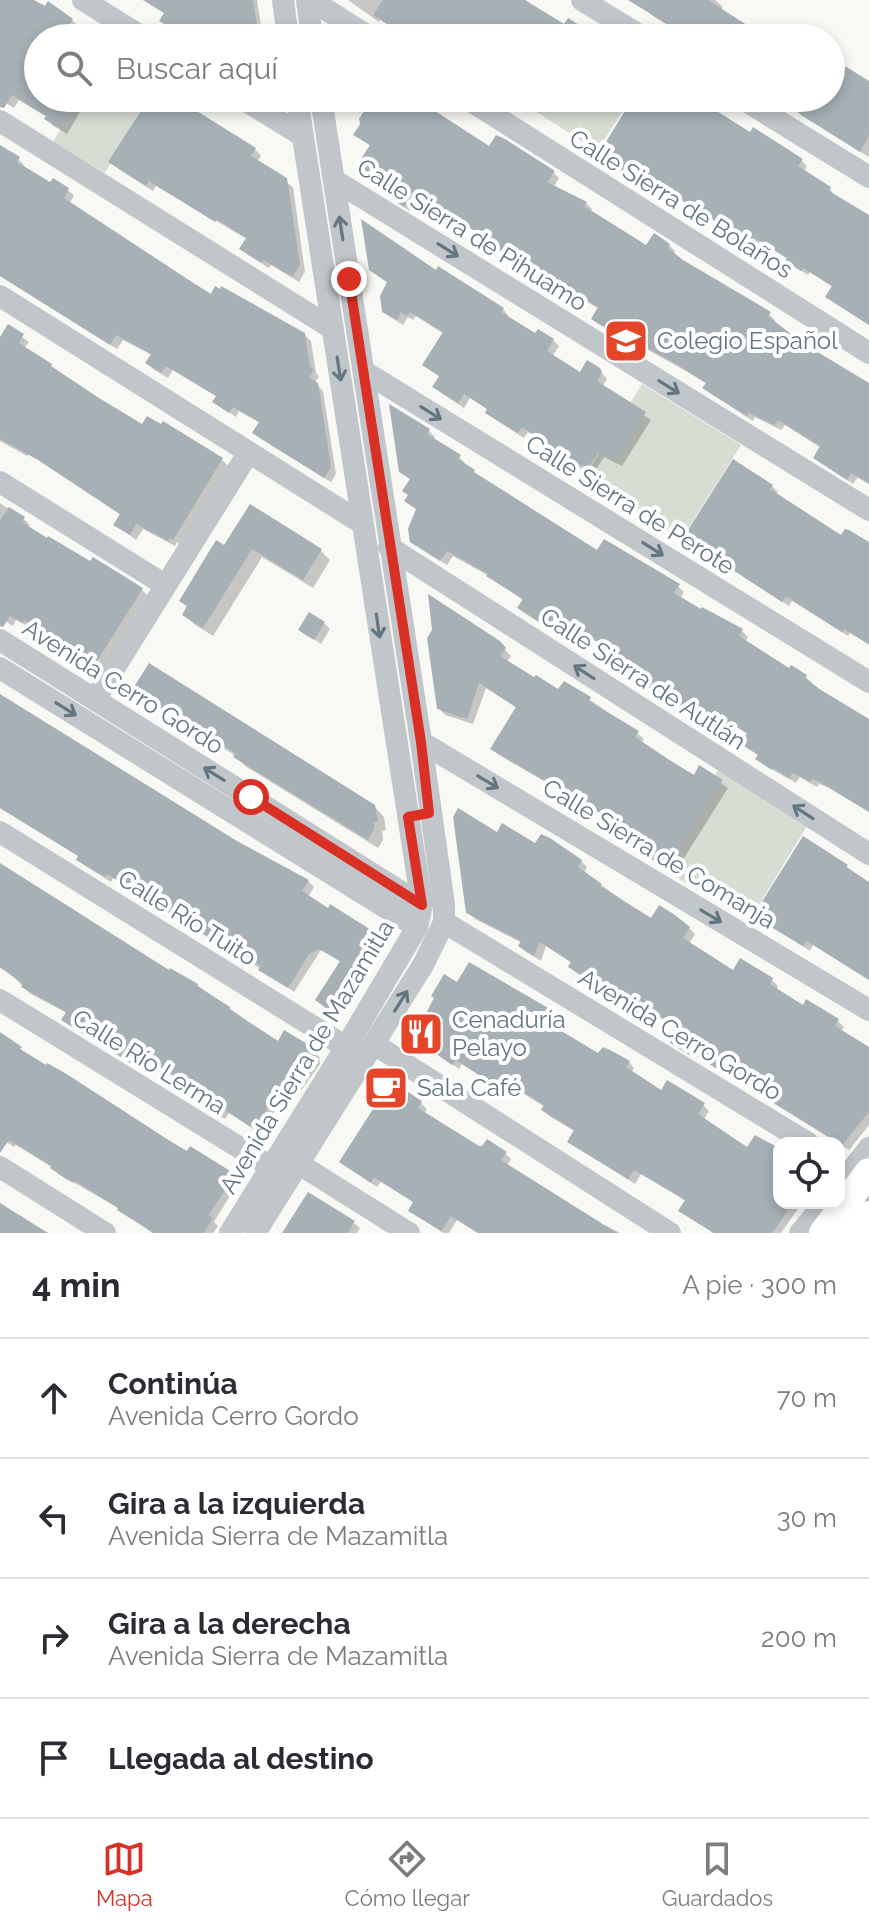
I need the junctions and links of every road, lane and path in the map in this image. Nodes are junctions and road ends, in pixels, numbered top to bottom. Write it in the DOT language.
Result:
graph roads {
  1 [pos="83,0"];
  2 [pos="283,0"];
  3 [pos="309,0"];
  4 [pos="582,0"];
  5 [pos="122,24"];
  6 [pos="286,24"];
  7 [pos="311,24"];
  8 [pos="348,24"];
  9 [pos="621,24"];
  10 [pos="264,112"];
  11 [pos="299,112"];
  12 [pos="323,112"];
  13 [pos="488,112"];
  14 [pos="764,112"];
  15 [pos="0,121"];
  16 [pos="303,136"];
  17 [pos="869,177"];
  18 [pos="334,180"];
  19 [pos="349,279"];
  20 [pos="326,283"];
  21 [pos="0,296"];
  22 [pos="333,329"];
  23 [pos="869,353"];
  24 [pos="365,372"];
  25 [pos="249,452"];
  26 [pos="0,482"];
  27 [pos="869,510"];
  28 [pos="363,524"];
  29 [pos="389,547"];
  30 [pos="165,585"];
  31 [pos="0,640"];
  32 [pos="0,668"];
  33 [pos="869,682"];
  34 [pos="95,699"];
  35 [pos="421,742"];
  36 [pos="245,807"];
  37 [pos="419,815"];
  38 [pos="0,832"];
  39 [pos="869,854"];
  40 [pos="420,916"];
  41 [pos="444,922"];
  42 [pos="0,1000"];
  43 [pos="869,1010"];
  44 [pos="374,1044"];
  45 [pos="346,1047"];
  46 [pos="331,1091"];
  47 [pos="798,1137"];
  48 [pos="869,1148"];
  49 [pos="299,1164"];
  50 [pos="0,1167"];
  51 [pos="271,1167"];
  52 [pos="850,1172"];
  53 [pos="820,1209"];
  54 [pos="869,1215"];
  55 [pos="105,1233"];
  56 [pos="230,1233"];
  57 [pos="255,1233"];
  58 [pos="409,1233"];
  59 [pos="670,1233"];
  60 [pos="800,1233"];
  61 [pos="823,1233"];
  62 [pos="854,1233"];
  1 -- 5 [label="street"];
  2 -- 6 [label="street"];
  3 -- 7 [label="street"];
  3 -- 8 [label="street"];
  4 -- 9 [label="street"];
  10 -- 16 [label="street"];
  11 -- 16 [label="street, Avenida Sierra de Mazamitla"];
  12 -- 18 [label="street, Avenida Sierra de Mazamitla"];
  13 -- 23 [label="street, Calle Sierra de Bolaños"];
  14 -- 17 [label="street"];
  15 -- 22 [label="street"];
  16 -- 20 [label="street, Avenida Sierra de Mazamitla"];
  19 -- 18 [label="street, Avenida Sierra de Mazamitla, one-way"];
  18 -- 27 [label="street, Calle Sierra de Pihuamo, one-way"];
  19 -- 20 [label="street"];
  19 -- 24 [label="street, Avenida Sierra de Mazamitla"];
  20 -- 22 [label="street, Avenida Sierra de Mazamitla"];
  21 -- 25 [label="street"];
  22 -- 28 [label="street, Avenida Sierra de Mazamitla, one-way"];
  24 -- 29 [label="street, Avenida Sierra de Mazamitla"];
  24 -- 33 [label="street, Calle Sierra de Perote, one-way"];
  25 -- 28 [label="street"];
  25 -- 30 [label="street"];
  26 -- 30 [label="street"];
  28 -- 37 [label="street, Avenida Sierra de Mazamitla, one-way"];
  29 -- 35 [label="street, Avenida Sierra de Mazamitla"];
  39 -- 29 [label="street, Calle Sierra de Autlán, one-way"];
  30 -- 34 [label="street"];
  31 -- 34 [label="street, Avenida Cerro Gordo"];
  32 -- 36 [label="street, Avenida Cerro Gordo, one-way"];
  36 -- 34 [label="street, Avenida Cerro Gordo, one-way"];
  35 -- 37 [label="street, Avenida Sierra de Mazamitla"];
  35 -- 43 [label="street, Calle Sierra de Comanja, one-way"];
  36 -- 40 [label="street, Avenida Cerro Gordo"];
  37 -- 40 [label="street, Avenida Sierra de Mazamitla"];
  37 -- 41 [label="street, Avenida Sierra de Mazamitla"];
  38 -- 45 [label="street, Calle Río Tuito"];
  40 -- 45 [label="street, Avenida Sierra de Mazamitla"];
  44 -- 41 [label="street, Avenida Sierra de Mazamitla, one-way"];
  41 -- 47 [label="street, Avenida Cerro Gordo"];
  42 -- 51 [label="street, Calle Río Lerma"];
  44 -- 46 [label="street, Avenida Sierra de Mazamitla"];
  44 -- 59 [label="street"];
  45 -- 46 [label="street, Avenida Sierra de Mazamitla"];
  46 -- 49 [label="street, Avenida Sierra de Mazamitla"];
  46 -- 51 [label="street, Avenida Sierra de Mazamitla"];
  48 -- 52 [label="street"];
  49 -- 57 [label="street, Avenida Sierra de Mazamitla"];
  49 -- 58 [label="street"];
  50 -- 55 [label="street"];
  51 -- 56 [label="street, Avenida Sierra de Mazamitla"];
  52 -- 61 [label="main road"];
  53 -- 60 [label="street"];
  54 -- 62 [label="main road"];
}
